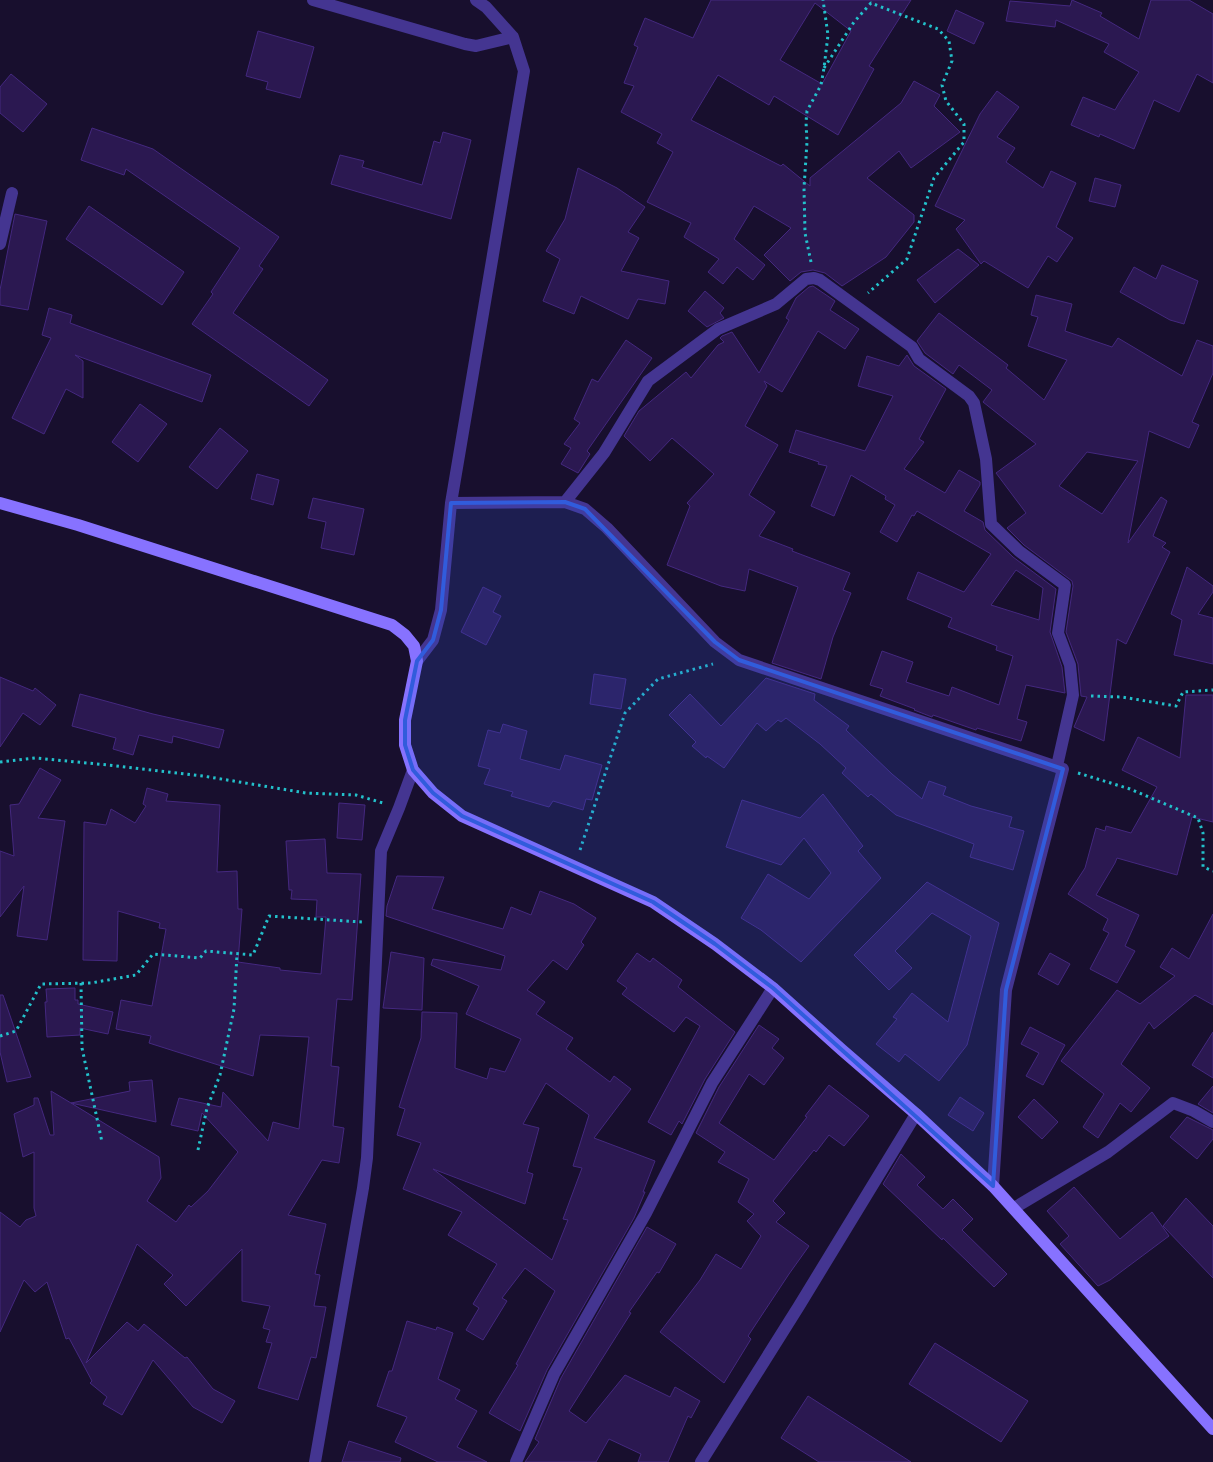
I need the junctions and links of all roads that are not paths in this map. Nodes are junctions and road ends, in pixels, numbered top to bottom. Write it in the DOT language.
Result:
graph roads {
  1 [pos="313,0"];
  2 [pos="476,0"];
  3 [pos="513,37"];
  4 [pos="12,193"];
  5 [pos="0,244"];
  6 [pos="565,502"];
  7 [pos="0,503"];
  8 [pos="451,503"];
  9 [pos="417,661"];
  10 [pos="1060,768"];
  11 [pos="413,770"];
  12 [pos="773,988"];
  13 [pos="916,1114"];
  14 [pos="1213,1122"];
  15 [pos="993,1186"];
  16 [pos="1014,1208"];
  17 [pos="1213,1429"];
  18 [pos="315,1462"];
  19 [pos="516,1462"];
  20 [pos="701,1462"];
  1 -- 3 [label="street"];
  2 -- 3 [label="street"];
  3 -- 8 [label="street"];
  4 -- 5 [label="street"];
  6 -- 8 [label="street"];
  6 -- 10 [label="street"];
  6 -- 10 [label="street"];
  7 -- 9 [label="street"];
  8 -- 9 [label="street"];
  9 -- 11 [label="street"];
  10 -- 15 [label="street"];
  11 -- 12 [label="street"];
  11 -- 18 [label="street"];
  12 -- 13 [label="street"];
  12 -- 19 [label="street"];
  13 -- 15 [label="street"];
  13 -- 20 [label="street"];
  14 -- 16 [label="street"];
  15 -- 16 [label="street"];
  16 -- 17 [label="street"];
}
